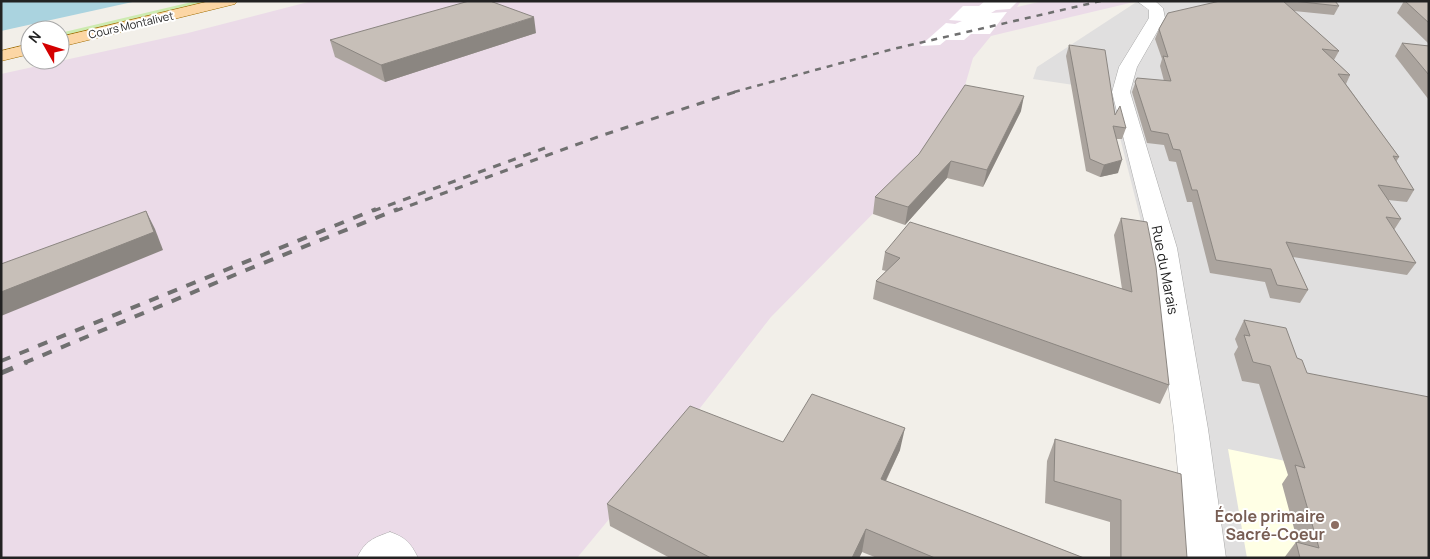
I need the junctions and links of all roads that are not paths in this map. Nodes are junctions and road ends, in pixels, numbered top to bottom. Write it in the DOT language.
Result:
graph roads {
  1 [pos="185,1"];
  2 [pos="230,1"];
  3 [pos="1144,1"];
  4 [pos="70,27"];
  5 [pos="20,39"];
  6 [pos="70,40"];
  7 [pos="1,43"];
  8 [pos="20,51"];
  9 [pos="1,56"];
  10 [pos="377,558"];
  11 [pos="398,558"];
  12 [pos="1206,558"];
  1 -- 4 [label="main road, Cours Montalivet"];
  2 -- 6 [label="main road, Cours Montalivet"];
  3 -- 12 [label="street, Rue du Marais"];
  5 -- 7 [label="main road"];
  8 -- 9 [label="main road"];
  10 -- 11 [label="street"];
}
